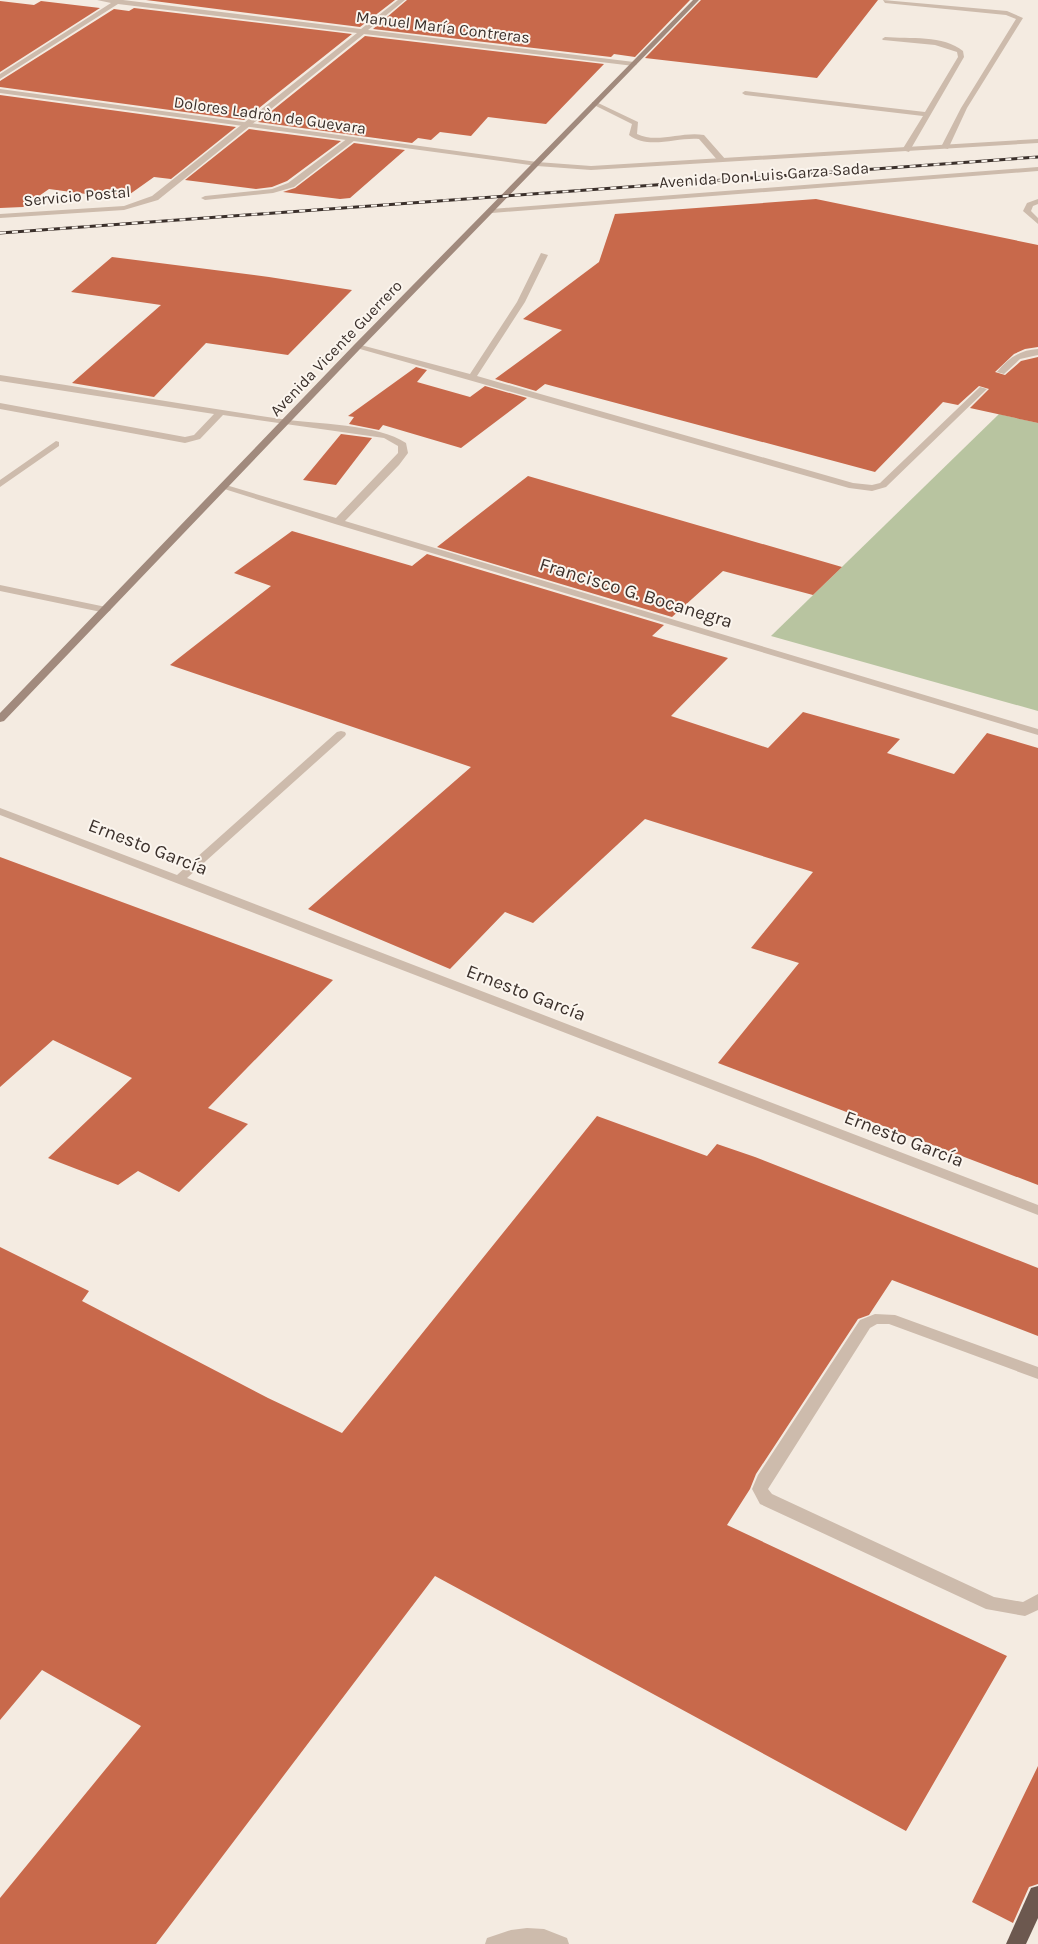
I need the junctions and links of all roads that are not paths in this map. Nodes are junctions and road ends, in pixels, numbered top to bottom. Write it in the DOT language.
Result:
graph roads {
  1 [pos="100,0"];
  2 [pos="402,0"];
  3 [pos="696,0"];
  4 [pos="119,1"];
  5 [pos="886,1"];
  6 [pos="363,31"];
  7 [pos="885,39"];
  8 [pos="634,64"];
  9 [pos="0,77"];
  10 [pos="0,91"];
  11 [pos="746,93"];
  12 [pos="594,103"];
  13 [pos="927,114"];
  14 [pos="247,125"];
  15 [pos="351,140"];
  16 [pos="1038,141"];
  17 [pos="945,147"];
  18 [pos="906,150"];
  19 [pos="722,160"];
  20 [pos="537,164"];
  21 [pos="1038,169"];
  22 [pos="205,198"];
  23 [pos="1038,201"];
  24 [pos="492,210"];
  25 [pos="0,216"];
  26 [pos="1038,222"];
  27 [pos="544,255"];
  28 [pos="357,347"];
  29 [pos="1038,352"];
  30 [pos="1001,372"];
  31 [pos="472,377"];
  32 [pos="0,378"];
  33 [pos="983,389"];
  34 [pos="0,406"];
  35 [pos="220,413"];
  36 [pos="286,422"];
  37 [pos="56,444"];
  38 [pos="0,484"];
  39 [pos="223,487"];
  40 [pos="338,522"];
  41 [pos="0,588"];
  42 [pos="106,610"];
  43 [pos="0,719"];
  44 [pos="1038,732"];
  45 [pos="341,734"];
  46 [pos="0,811"];
  47 [pos="179,879"];
  48 [pos="1038,1210"];
  49 [pos="1038,1373"];
  50 [pos="1038,1600"];
  51 [pos="1038,1895"];
  52 [pos="494,1944"];
  53 [pos="560,1944"];
  54 [pos="1016,1944"];
  1 -- 4 [label="street, Manuel María Contreras"];
  2 -- 6 [label="street, Servicio Postal"];
  3 -- 8 [label="main road, Avenida Vicente Guerrero"];
  4 -- 6 [label="street, Manuel María Contreras"];
  4 -- 9 [label="street"];
  5 -- 17 [label="street"];
  6 -- 8 [label="street, Manuel María Contreras"];
  6 -- 14 [label="street, Servicio Postal"];
  7 -- 13 [label="street"];
  8 -- 12 [label="main road, Avenida Vicente Guerrero"];
  10 -- 14 [label="street, Dolores Ladròn de Guevara"];
  11 -- 13 [label="street"];
  12 -- 19 [label="street"];
  12 -- 20 [label="main road, Avenida Vicente Guerrero"];
  13 -- 18 [label="street"];
  14 -- 15 [label="street, Dolores Ladròn de Guevara"];
  14 -- 25 [label="street, Servicio Postal"];
  15 -- 20 [label="street, Dolores Ladròn de Guevara"];
  15 -- 22 [label="street"];
  16 -- 17 [label="street, Avenida Don Luis Garza Sada"];
  17 -- 18 [label="street, Avenida Don Luis Garza Sada"];
  18 -- 19 [label="street, Avenida Don Luis Garza Sada"];
  19 -- 20 [label="street, Avenida Don Luis Garza Sada"];
  20 -- 24 [label="main road, Avenida Vicente Guerrero"];
  21 -- 24 [label="street, Avenida Don Luis Garza Sada"];
  23 -- 26 [label="street"];
  24 -- 28 [label="main road, Avenida Vicente Guerrero"];
  27 -- 31 [label="street"];
  28 -- 31 [label="street"];
  28 -- 36 [label="main road, Avenida Vicente Guerrero"];
  29 -- 30 [label="street"];
  31 -- 33 [label="street"];
  32 -- 35 [label="street"];
  34 -- 35 [label="street"];
  35 -- 36 [label="street"];
  36 -- 39 [label="main road, Avenida Vicente Guerrero"];
  36 -- 40 [label="street"];
  37 -- 38 [label="street"];
  39 -- 40 [label="street, Francisco G. Bocanegra"];
  39 -- 42 [label="main road, Avenida Vicente Guerrero"];
  40 -- 44 [label="street, Francisco G. Bocanegra"];
  41 -- 42 [label="street"];
  42 -- 43 [label="main road, Avenida Vicente Guerrero"];
  45 -- 47 [label="street"];
  46 -- 47 [label="street, Ernesto García"];
  47 -- 48 [label="street, Ernesto García"];
  49 -- 50 [label="street"];
  51 -- 54 [label="highway"];
  52 -- 53 [label="street"];
}
